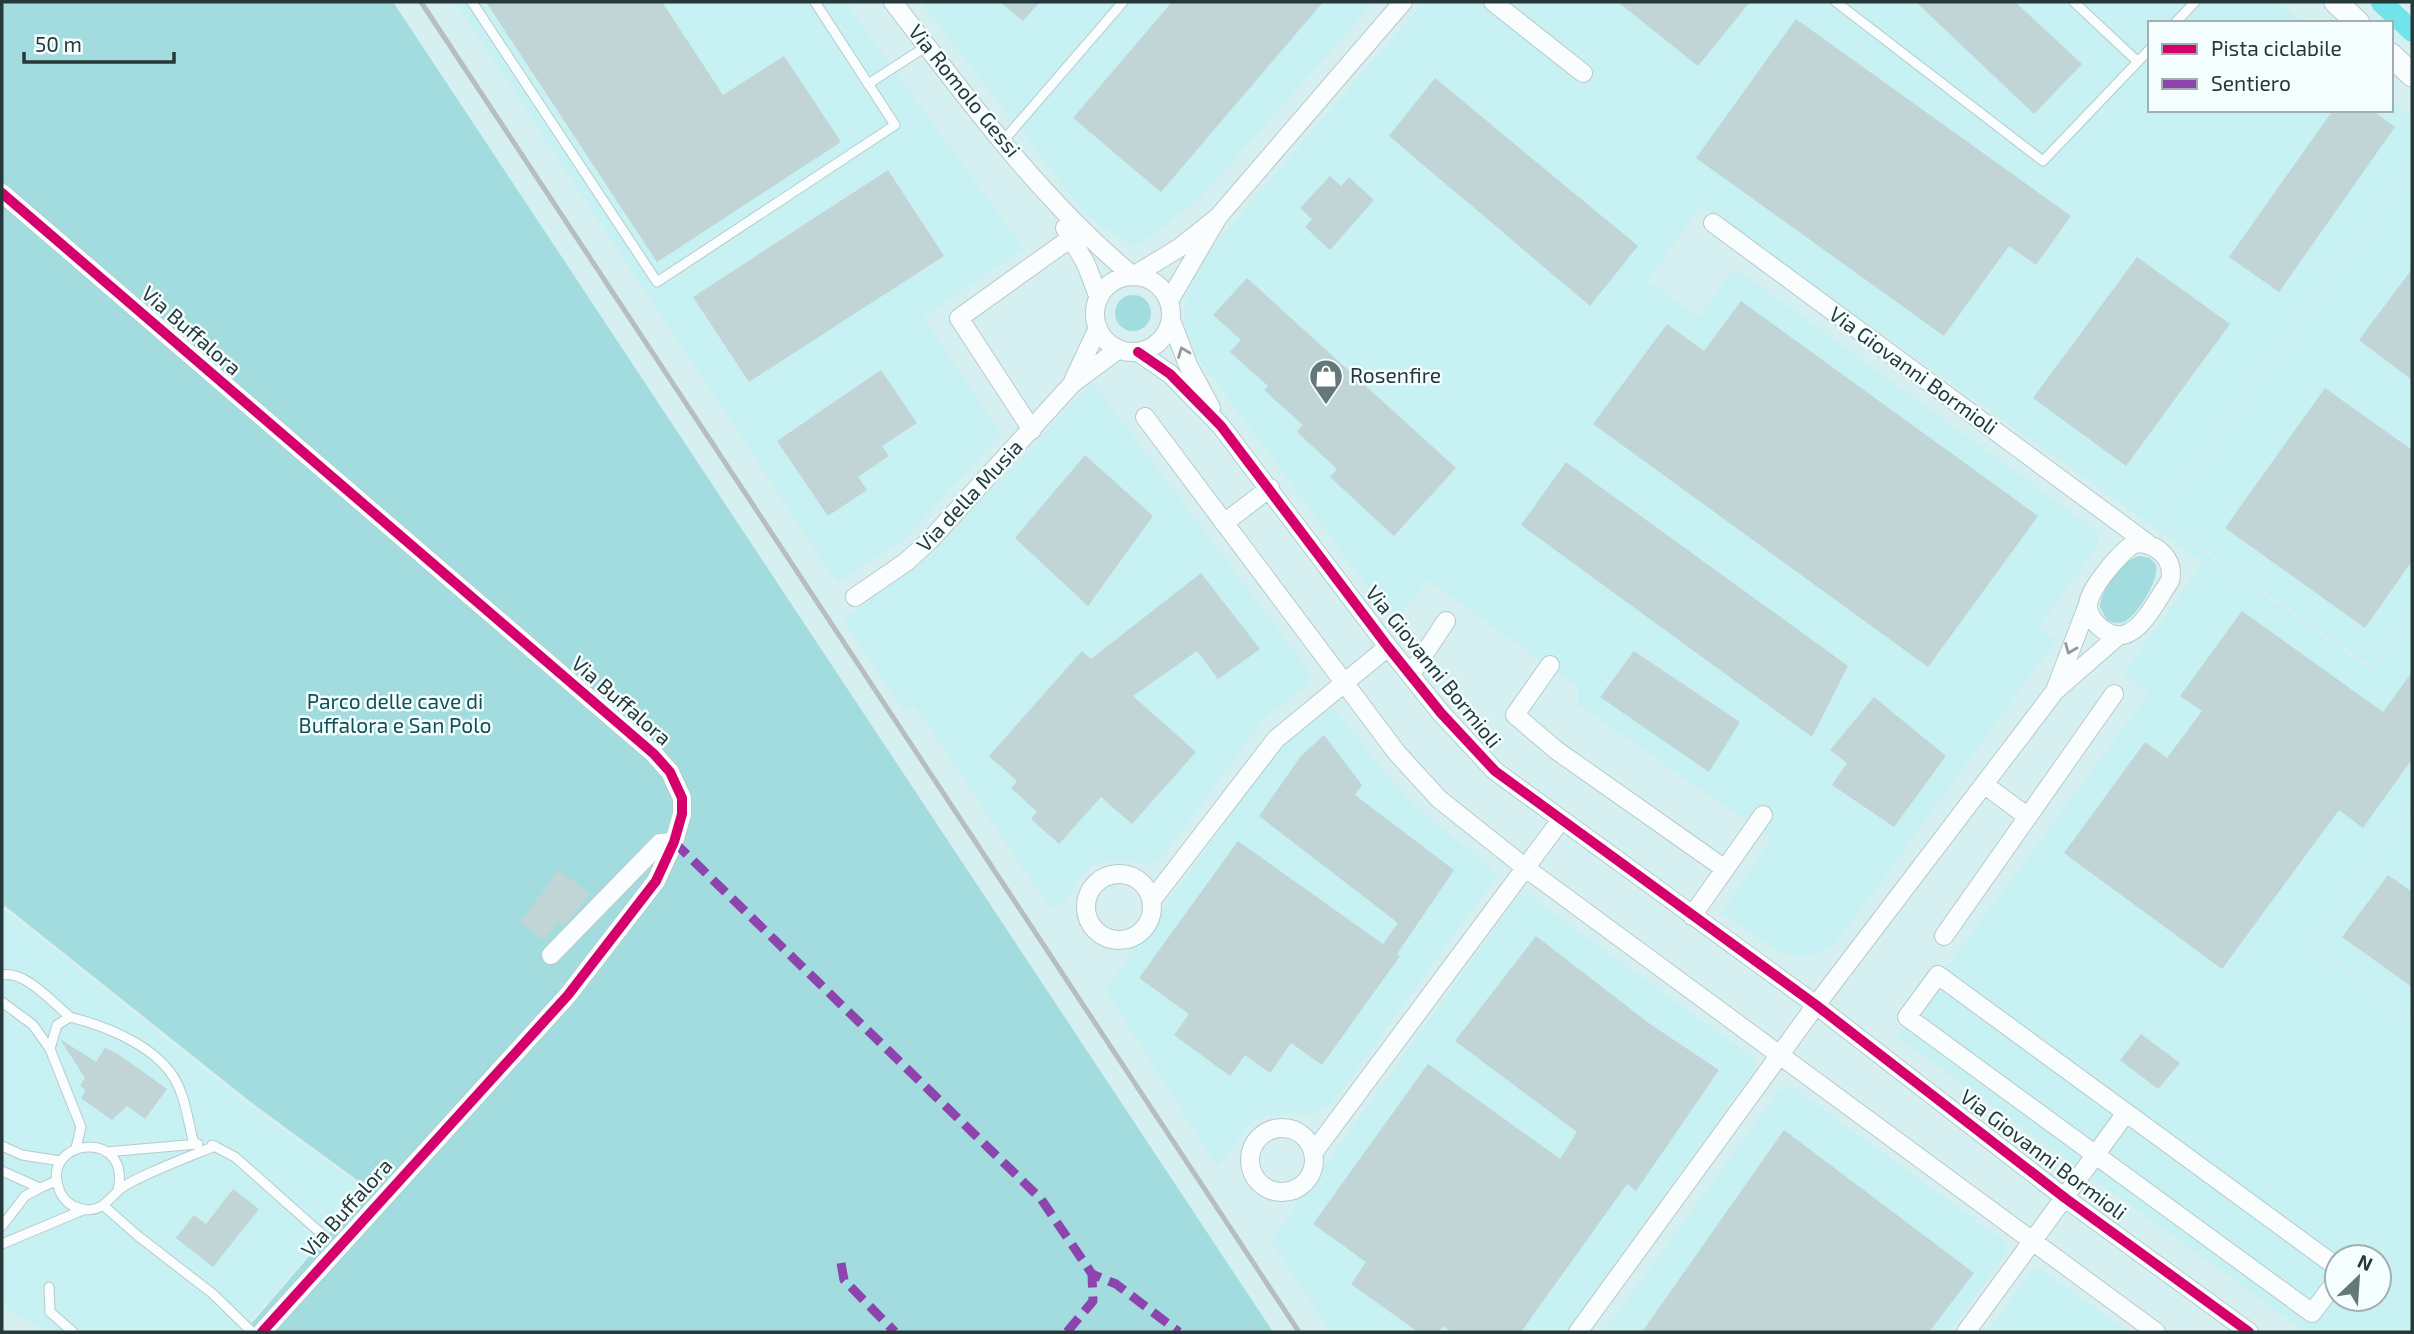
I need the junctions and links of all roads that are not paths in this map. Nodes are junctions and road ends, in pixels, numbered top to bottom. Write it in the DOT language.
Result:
graph roads {
  1 [pos="471,2"];
  2 [pos="815,2"];
  3 [pos="893,2"];
  4 [pos="1123,2"];
  5 [pos="1403,2"];
  6 [pos="1493,2"];
  7 [pos="1836,2"];
  8 [pos="2074,2"];
  9 [pos="2195,2"];
  10 [pos="2336,2"];
  11 [pos="2177,21"];
  12 [pos="2356,21"];
  13 [pos="927,46"];
  14 [pos="2148,52"];
  15 [pos="2393,57"];
  16 [pos="2138,62"];
  17 [pos="1583,73"];
  18 [pos="2412,75"];
  19 [pos="868,84"];
  20 [pos="1003,140"];
  21 [pos="1036,180"];
  22 [pos="2,194"];
  23 [pos="1218,217"];
  24 [pos="1713,223"];
  25 [pos="1071,238"];
  26 [pos="1133,276"];
  27 [pos="1098,298"];
  28 [pos="1169,301"];
  29 [pos="1171,320"];
  30 [pos="1098,328"];
  31 [pos="1119,349"];
  32 [pos="1138,352"];
  33 [pos="1073,383"];
  34 [pos="1145,417"];
  35 [pos="1221,426"];
  36 [pos="1032,430"];
  37 [pos="1270,488"];
  38 [pos="2113,518"];
  39 [pos="1224,523"];
  40 [pos="2147,543"];
  41 [pos="2125,547"];
  42 [pos="855,597"];
  43 [pos="2087,607"];
  44 [pos="1446,621"];
  45 [pos="2118,636"];
  46 [pos="1388,647"];
  47 [pos="1550,665"];
  48 [pos="1411,674"];
  49 [pos="1343,683"];
  50 [pos="2055,691"];
  51 [pos="2115,694"];
  52 [pos="1985,785"];
  53 [pos="1763,815"];
  54 [pos="2028,817"];
  55 [pos="1561,820"];
  56 [pos="674,842"];
  57 [pos="1527,869"];
  58 [pos="1725,869"];
  59 [pos="1152,900"];
  60 [pos="1692,916"];
  61 [pos="1944,936"];
  62 [pos="551,955"];
  63 [pos="2,975"];
  64 [pos="2,1002"];
  65 [pos="1816,1005"];
  66 [pos="70,1017"];
  67 [pos="50,1049"];
  68 [pos="1780,1055"];
  69 [pos="2126,1113"];
  70 [pos="194,1144"];
  71 [pos="2,1146"];
  72 [pos="215,1146"];
  73 [pos="76,1148"];
  74 [pos="107,1152"];
  75 [pos="1313,1153"];
  76 [pos="2095,1154"];
  77 [pos="61,1161"];
  78 [pos="2,1171"];
  79 [pos="56,1181"];
  80 [pos="40,1188"];
  81 [pos="118,1190"];
  82 [pos="2064,1198"];
  83 [pos="104,1206"];
  84 [pos="83,1209"];
  85 [pos="2,1226"];
  86 [pos="22,1237"];
  87 [pos="2,1238"];
  88 [pos="330,1241"];
  89 [pos="2033,1241"];
  90 [pos="2,1244"];
  91 [pos="2323,1257"];
  92 [pos="49,1287"];
  93 [pos="2323,1298"];
  94 [pos="73,1332"];
  95 [pos="252,1332"];
  96 [pos="262,1332"];
  97 [pos="1578,1332"];
  98 [pos="1966,1332"];
  99 [pos="2156,1332"];
  100 [pos="2249,1332"];
  1 -- 19 [label="lane"];
  2 -- 19 [label="lane"];
  3 -- 13 [label="street, Via Romolo Gessi"];
  4 -- 20 [label="lane"];
  5 -- 23 [label="street"];
  6 -- 17 [label="street"];
  7 -- 16 [label="lane"];
  8 -- 16 [label="lane"];
  9 -- 11 [label="lane"];
  10 -- 12 [label="main road"];
  13 -- 19 [label="lane"];
  13 -- 20 [label="street, Via Romolo Gessi"];
  14 -- 16 [label="lane"];
  15 -- 18 [label="main road"];
  20 -- 21 [label="street, Via Romolo Gessi"];
  21 -- 25 [label="street, Via Romolo Gessi"];
  21 -- 26 [label="street, Via Romolo Gessi"];
  22 -- 56 [label="street, Via Buffalora"];
  23 -- 26 [label="street"];
  23 -- 28 [label="street"];
  24 -- 38 [label="street, Via Giovanni Bormioli"];
  25 -- 27 [label="street, Via Romolo Gessi"];
  25 -- 36 [label="street"];
  26 -- 27 [label="street"];
  26 -- 28 [label="street"];
  27 -- 30 [label="street, Via della Musia"];
  28 -- 29 [label="street"];
  29 -- 32 [label="street"];
  35 -- 29 [label="street, Via Giovanni Bormioli, one-way"];
  30 -- 31 [label="street"];
  30 -- 33 [label="street, Via della Musia"];
  31 -- 32 [label="street"];
  31 -- 33 [label="street, Via della Musia"];
  32 -- 35 [label="street, Via Giovanni Bormioli"];
  33 -- 36 [label="street, Via della Musia"];
  34 -- 39 [label="street"];
  35 -- 37 [label="street, Via Giovanni Bormioli"];
  36 -- 42 [label="street, Via della Musia"];
  37 -- 39 [label="street"];
  37 -- 46 [label="street, Via Giovanni Bormioli"];
  38 -- 40 [label="street, Via Giovanni Bormioli"];
  38 -- 41 [label="street"];
  39 -- 49 [label="street"];
  40 -- 41 [label="street"];
  40 -- 45 [label="street, Via Giovanni Bormioli"];
  41 -- 43 [label="street, Via Giovanni Bormioli"];
  43 -- 45 [label="street"];
  43 -- 50 [label="street, Via Giovanni Bormioli, one-way"];
  44 -- 48 [label="street, Via Giovanni Bormioli"];
  45 -- 50 [label="street, Via Giovanni Bormioli"];
  46 -- 48 [label="street, Via Giovanni Bormioli"];
  46 -- 49 [label="street, Via Giovanni Bormioli"];
  47 -- 58 [label="street, Via Giovanni Bormioli"];
  48 -- 55 [label="street, Via Giovanni Bormioli"];
  49 -- 57 [label="street"];
  49 -- 59 [label="street, Via Giovanni Bormioli"];
  50 -- 52 [label="street, Via Giovanni Bormioli"];
  51 -- 54 [label="street"];
  52 -- 54 [label="street"];
  52 -- 65 [label="street, Via Giovanni Bormioli"];
  53 -- 58 [label="street"];
  54 -- 61 [label="street"];
  55 -- 57 [label="street"];
  55 -- 60 [label="street, Via Giovanni Bormioli"];
  56 -- 62 [label="street"];
  56 -- 88 [label="street, Via Buffalora"];
  57 -- 68 [label="street"];
  57 -- 75 [label="street"];
  58 -- 60 [label="street"];
  60 -- 65 [label="street, Via Giovanni Bormioli"];
  63 -- 66 [label="lane"];
  64 -- 67 [label="lane"];
  65 -- 68 [label="street, Via Giovanni Bormioli"];
  65 -- 82 [label="street, Via Giovanni Bormioli"];
  66 -- 67 [label="lane"];
  66 -- 70 [label="lane"];
  67 -- 73 [label="lane"];
  68 -- 89 [label="street"];
  68 -- 97 [label="street, Via Giovanni Bormioli"];
  69 -- 76 [label="street, Via Giovanni Bormioli"];
  69 -- 76 [label="street, Via Giovanni Bormioli"];
  69 -- 91 [label="street, Via Giovanni Bormioli"];
  70 -- 72 [label="lane"];
  70 -- 74 [label="lane"];
  71 -- 77 [label="lane"];
  72 -- 81 [label="lane"];
  72 -- 88 [label="lane"];
  73 -- 74 [label="lane"];
  73 -- 77 [label="lane"];
  74 -- 81 [label="lane"];
  76 -- 82 [label="street, Via Giovanni Bormioli"];
  76 -- 93 [label="street, Via Giovanni Bormioli"];
  77 -- 79 [label="lane"];
  78 -- 80 [label="lane"];
  79 -- 80 [label="lane"];
  79 -- 84 [label="lane"];
  80 -- 85 [label="lane"];
  81 -- 83 [label="lane"];
  82 -- 89 [label="street, Via Giovanni Bormioli"];
  82 -- 100 [label="street, Via Giovanni Bormioli"];
  83 -- 84 [label="lane"];
  83 -- 95 [label="lane"];
  84 -- 86 [label="lane"];
  86 -- 87 [label="lane"];
  86 -- 90 [label="lane"];
  88 -- 96 [label="street, Via Buffalora"];
  89 -- 98 [label="street, Via Giovanni Bormioli"];
  89 -- 99 [label="street"];
  92 -- 94 [label="lane"];
}
